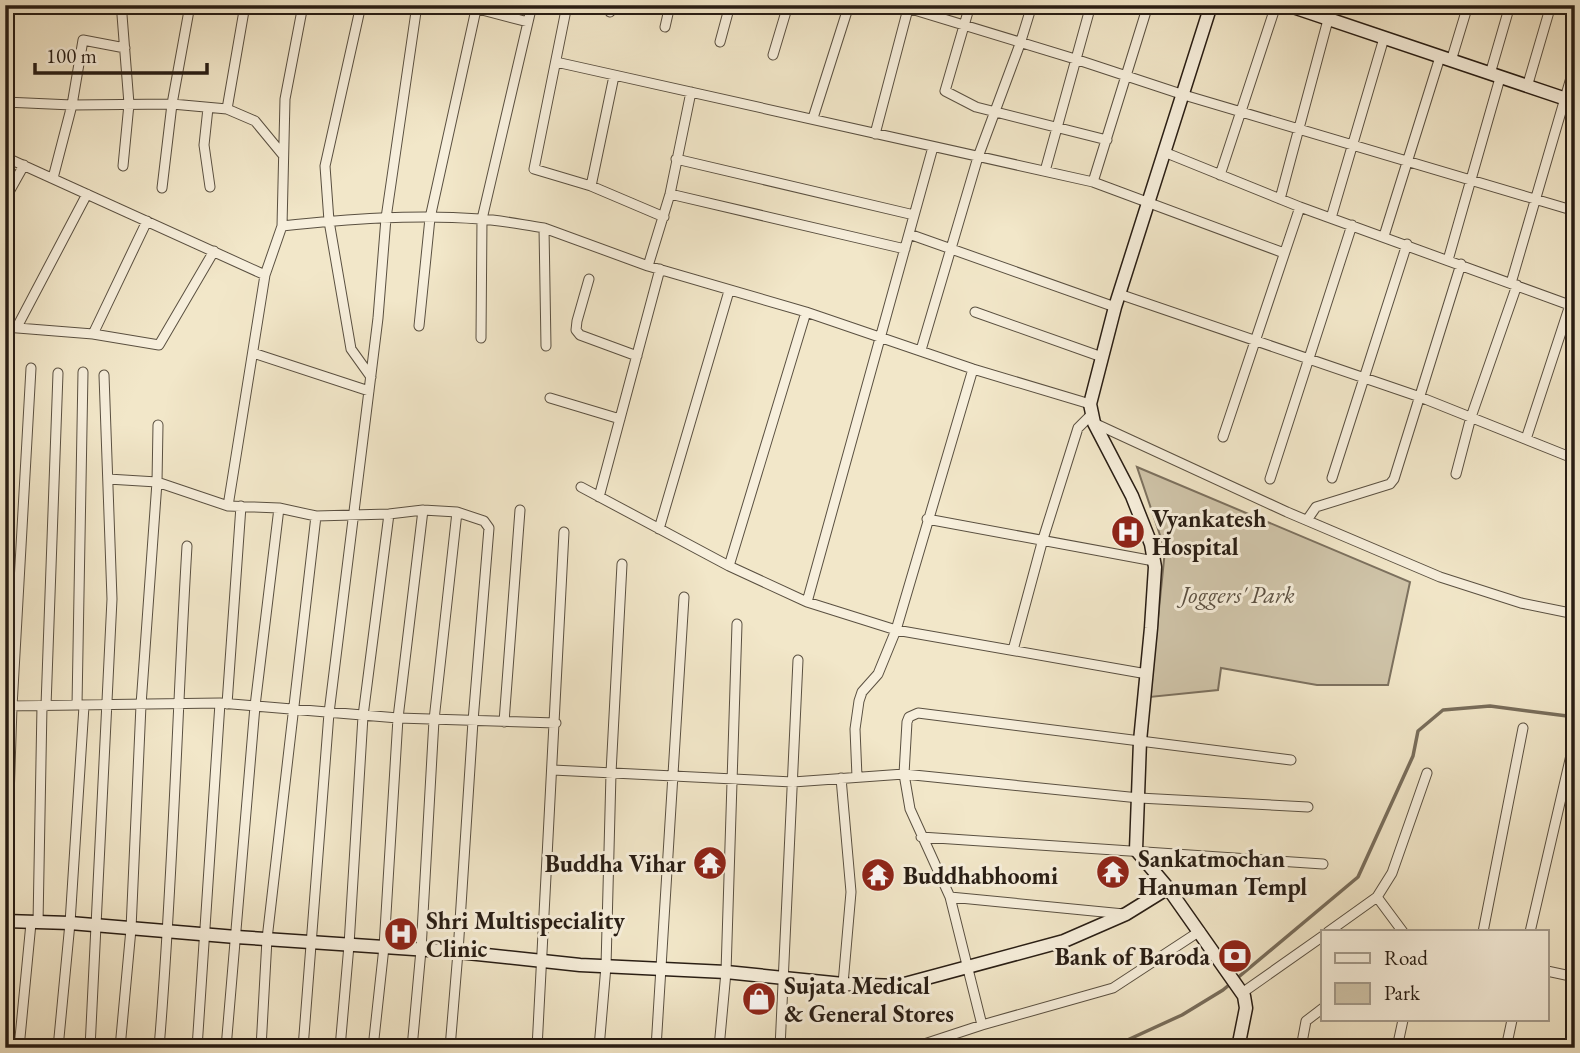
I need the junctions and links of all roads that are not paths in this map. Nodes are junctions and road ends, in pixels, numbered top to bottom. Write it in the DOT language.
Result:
graph roads {
  1 [pos="125,5"];
  2 [pos="190,5"];
  3 [pos="245,5"];
  4 [pos="303,5"];
  5 [pos="361,5"];
  6 [pos="417,5"];
  7 [pos="463,5"];
  8 [pos="532,5"];
  9 [pos="568,5"];
  10 [pos="670,5"];
  11 [pos="730,5"];
  12 [pos="788,5"];
  13 [pos="849,5"];
  14 [pos="970,5"];
  15 [pos="1032,5"];
  16 [pos="1091,5"];
  17 [pos="1148,5"];
  18 [pos="1211,5"];
  19 [pos="1276,5"];
  20 [pos="1287,5"];
  21 [pos="1332,5"];
  22 [pos="1468,5"];
  23 [pos="1510,5"];
  24 [pos="1551,5"];
  25 [pos="905,6"];
  26 [pos="476,7"];
  27 [pos="1329,20"];
  28 [pos="528,22"];
  29 [pos="963,26"];
  30 [pos="665,27"];
  31 [pos="1384,38"];
  32 [pos="720,42"];
  33 [pos="1020,44"];
  34 [pos="125,48"];
  35 [pos="774,55"];
  36 [pos="1075,59"];
  37 [pos="1445,59"];
  38 [pos="556,62"];
  39 [pos="1575,64"];
  40 [pos="614,76"];
  41 [pos="1128,76"];
  42 [pos="1495,76"];
  43 [pos="1527,87"];
  44 [pos="691,92"];
  45 [pos="1184,95"];
  46 [pos="1569,101"];
  47 [pos="5,102"];
  48 [pos="129,104"];
  49 [pos="172,104"];
  50 [pos="72,105"];
  51 [pos="208,108"];
  52 [pos="227,109"];
  53 [pos="995,111"];
  54 [pos="1239,112"];
  55 [pos="813,118"];
  56 [pos="1057,127"];
  57 [pos="1298,129"];
  58 [pos="875,134"];
  59 [pos="1107,140"];
  60 [pos="1352,145"];
  61 [pos="933,148"];
  62 [pos="1164,152"];
  63 [pos="283,155"];
  64 [pos="5,157"];
  65 [pos="978,157"];
  66 [pos="676,159"];
  67 [pos="1406,162"];
  68 [pos="23,165"];
  69 [pos="124,166"];
  70 [pos="1045,171"];
  71 [pos="1220,175"];
  72 [pos="53,178"];
  73 [pos="1471,181"];
  74 [pos="1093,182"];
  75 [pos="591,186"];
  76 [pos="210,187"];
  77 [pos="163,188"];
  78 [pos="87,194"];
  79 [pos="670,194"];
  80 [pos="5,199"];
  81 [pos="1280,199"];
  82 [pos="1535,200"];
  83 [pos="1149,201"];
  84 [pos="1300,207"];
  85 [pos="1575,211"];
  86 [pos="914,215"];
  87 [pos="664,217"];
  88 [pos="386,218"];
  89 [pos="430,218"];
  90 [pos="1331,218"];
  91 [pos="482,219"];
  92 [pos="147,221"];
  93 [pos="329,221"];
  94 [pos="1352,225"];
  95 [pos="282,226"];
  96 [pos="544,228"];
  97 [pos="909,234"];
  98 [pos="1384,236"];
  99 [pos="1407,244"];
  100 [pos="905,249"];
  101 [pos="950,250"];
  102 [pos="214,251"];
  103 [pos="1284,253"];
  104 [pos="1448,260"];
  105 [pos="1461,264"];
  106 [pos="648,265"];
  107 [pos="660,269"];
  108 [pos="265,275"];
  109 [pos="589,279"];
  110 [pos="1514,284"];
  111 [pos="729,291"];
  112 [pos="1117,301"];
  113 [pos="1573,306"];
  114 [pos="806,312"];
  115 [pos="975,312"];
  116 [pos="419,326"];
  117 [pos="5,327"];
  118 [pos="17,327"];
  119 [pos="93,334"];
  120 [pos="481,338"];
  121 [pos="881,338"];
  122 [pos="1254,340"];
  123 [pos="546,346"];
  124 [pos="920,349"];
  125 [pos="253,354"];
  126 [pos="637,356"];
  127 [pos="1102,357"];
  128 [pos="1308,359"];
  129 [pos="31,368"];
  130 [pos="973,369"];
  131 [pos="83,372"];
  132 [pos="58,373"];
  133 [pos="104,374"];
  134 [pos="371,377"];
  135 [pos="1365,378"];
  136 [pos="369,391"];
  137 [pos="1420,397"];
  138 [pos="550,398"];
  139 [pos="1092,414"];
  140 [pos="1471,417"];
  141 [pos="620,419"];
  142 [pos="158,425"];
  143 [pos="1223,437"];
  144 [pos="1526,439"];
  145 [pos="1575,459"];
  146 [pos="1457,474"];
  147 [pos="1332,478"];
  148 [pos="1270,479"];
  149 [pos="108,480"];
  150 [pos="157,482"];
  151 [pos="581,487"];
  152 [pos="599,497"];
  153 [pos="228,506"];
  154 [pos="241,506"];
  155 [pos="278,508"];
  156 [pos="423,510"];
  157 [pos="520,510"];
  158 [pos="457,513"];
  159 [pos="355,514"];
  160 [pos="389,514"];
  161 [pos="316,516"];
  162 [pos="927,519"];
  163 [pos="1307,520"];
  164 [pos="659,529"];
  165 [pos="564,532"];
  166 [pos="1043,539"];
  167 [pos="187,546"];
  168 [pos="1154,561"];
  169 [pos="622,564"];
  170 [pos="729,566"];
  171 [pos="684,597"];
  172 [pos="807,602"];
  173 [pos="1575,614"];
  174 [pos="737,624"];
  175 [pos="896,630"];
  176 [pos="1013,650"];
  177 [pos="798,660"];
  178 [pos="1147,674"];
  179 [pos="177,704"];
  180 [pos="223,704"];
  181 [pos="106,705"];
  182 [pos="141,705"];
  183 [pos="9,706"];
  184 [pos="44,706"];
  185 [pos="81,706"];
  186 [pos="255,706"];
  187 [pos="292,708"];
  188 [pos="329,713"];
  189 [pos="363,716"];
  190 [pos="398,718"];
  191 [pos="434,720"];
  192 [pos="473,721"];
  193 [pos="504,722"];
  194 [pos="556,723"];
  195 [pos="1523,728"];
  196 [pos="1575,738"];
  197 [pos="1140,741"];
  198 [pos="1291,760"];
  199 [pos="553,770"];
  200 [pos="611,773"];
  201 [pos="1427,773"];
  202 [pos="904,774"];
  203 [pos="672,776"];
  204 [pos="857,777"];
  205 [pos="841,778"];
  206 [pos="732,780"];
  207 [pos="793,782"];
  208 [pos="1139,798"];
  209 [pos="1308,807"];
  210 [pos="921,837"];
  211 [pos="1136,850"];
  212 [pos="1323,864"];
  213 [pos="1168,888"];
  214 [pos="950,897"];
  215 [pos="1377,897"];
  216 [pos="1126,914"];
  217 [pos="5,921"];
  218 [pos="35,923"];
  219 [pos="70,923"];
  220 [pos="96,926"];
  221 [pos="131,929"];
  222 [pos="1331,930"];
  223 [pos="1402,930"];
  224 [pos="1483,930"];
  225 [pos="1530,930"];
  226 [pos="1199,931"];
  227 [pos="169,932"];
  228 [pos="205,934"];
  229 [pos="236,937"];
  230 [pos="1321,937"];
  231 [pos="267,939"];
  232 [pos="310,942"];
  233 [pos="349,945"];
  234 [pos="384,947"];
  235 [pos="421,950"];
  236 [pos="458,952"];
  237 [pos="543,961"];
  238 [pos="606,966"];
  239 [pos="662,969"];
  240 [pos="967,969"];
  241 [pos="1548,971"];
  242 [pos="726,972"];
  243 [pos="784,976"];
  244 [pos="1575,977"];
  245 [pos="843,984"];
  246 [pos="1240,990"];
  247 [pos="1321,1010"];
  248 [pos="1403,1021"];
  249 [pos="1512,1021"];
  250 [pos="982,1025"];
  251 [pos="19,1048"];
  252 [pos="58,1048"];
  253 [pos="90,1048"];
  254 [pos="120,1048"];
  255 [pos="159,1048"];
  256 [pos="197,1048"];
  257 [pos="226,1048"];
  258 [pos="261,1048"];
  259 [pos="303,1048"];
  260 [pos="340,1048"];
  261 [pos="373,1048"];
  262 [pos="412,1048"];
  263 [pos="450,1048"];
  264 [pos="537,1048"];
  265 [pos="599,1048"];
  266 [pos="656,1048"];
  267 [pos="719,1048"];
  268 [pos="780,1048"];
  269 [pos="912,1048"];
  270 [pos="1238,1048"];
  271 [pos="1301,1048"];
  272 [pos="1397,1048"];
  273 [pos="1506,1048"];
  1 -- 34 [label="street"];
  2 -- 49 [label="street"];
  3 -- 52 [label="street"];
  4 -- 63 [label="street"];
  5 -- 93 [label="street"];
  6 -- 88 [label="street"];
  7 -- 26 [label="street"];
  8 -- 28 [label="street"];
  9 -- 38 [label="street"];
  10 -- 30 [label="street"];
  11 -- 32 [label="street"];
  12 -- 35 [label="street"];
  13 -- 55 [label="street"];
  14 -- 29 [label="street"];
  15 -- 33 [label="street"];
  16 -- 36 [label="street"];
  17 -- 41 [label="street"];
  18 -- 45 [label="street"];
  19 -- 54 [label="street"];
  20 -- 27 [label="street"];
  21 -- 27 [label="street"];
  22 -- 37 [label="street"];
  23 -- 42 [label="street"];
  24 -- 43 [label="street"];
  25 -- 29 [label="street"];
  25 -- 58 [label="street"];
  26 -- 28 [label="street"];
  26 -- 89 [label="street"];
  27 -- 31 [label="street"];
  27 -- 57 [label="street"];
  28 -- 91 [label="street"];
  29 -- 33 [label="street"];
  29 -- 53 [label="street"];
  31 -- 37 [label="street"];
  31 -- 60 [label="street"];
  33 -- 36 [label="street"];
  33 -- 53 [label="street"];
  34 -- 48 [label="street"];
  34 -- 50 [label="street"];
  36 -- 41 [label="street"];
  36 -- 56 [label="street"];
  37 -- 42 [label="street"];
  37 -- 67 [label="street"];
  38 -- 40 [label="street"];
  38 -- 75 [label="street"];
  39 -- 46 [label="street"];
  40 -- 44 [label="street"];
  40 -- 75 [label="street"];
  41 -- 45 [label="street"];
  41 -- 59 [label="street"];
  42 -- 43 [label="street"];
  42 -- 73 [label="street"];
  43 -- 46 [label="street"];
  44 -- 55 [label="street"];
  44 -- 66 [label="street"];
  45 -- 54 [label="street"];
  45 -- 62 [label="street"];
  46 -- 82 [label="street"];
  47 -- 50 [label="street"];
  48 -- 49 [label="street"];
  48 -- 50 [label="street"];
  48 -- 69 [label="street"];
  49 -- 51 [label="street"];
  49 -- 77 [label="street"];
  50 -- 72 [label="street"];
  51 -- 52 [label="street"];
  51 -- 76 [label="street"];
  52 -- 63 [label="street"];
  53 -- 56 [label="street"];
  53 -- 65 [label="street"];
  54 -- 57 [label="street"];
  54 -- 71 [label="street"];
  55 -- 58 [label="street"];
  56 -- 59 [label="street"];
  56 -- 70 [label="street"];
  57 -- 60 [label="street"];
  57 -- 81 [label="street"];
  58 -- 61 [label="street"];
  59 -- 74 [label="street"];
  60 -- 67 [label="street"];
  60 -- 90 [label="street"];
  61 -- 65 [label="street"];
  61 -- 86 [label="street"];
  62 -- 71 [label="street"];
  62 -- 83 [label="street"];
  63 -- 95 [label="street"];
  64 -- 68 [label="street"];
  65 -- 70 [label="street"];
  65 -- 101 [label="street"];
  66 -- 79 [label="street"];
  66 -- 86 [label="street"];
  67 -- 73 [label="street"];
  67 -- 98 [label="street"];
  68 -- 72 [label="street"];
  68 -- 80 [label="street"];
  70 -- 74 [label="street"];
  71 -- 81 [label="street"];
  72 -- 78 [label="street"];
  73 -- 82 [label="street"];
  73 -- 104 [label="street"];
  74 -- 83 [label="street"];
  75 -- 87 [label="street"];
  78 -- 92 [label="street"];
  78 -- 118 [label="street"];
  79 -- 87 [label="street"];
  79 -- 100 [label="street"];
  81 -- 84 [label="street"];
  82 -- 85 [label="street"];
  82 -- 110 [label="street"];
  83 -- 103 [label="street"];
  83 -- 112 [label="street"];
  84 -- 90 [label="street"];
  84 -- 103 [label="street"];
  86 -- 97 [label="street"];
  87 -- 106 [label="street"];
  88 -- 89 [label="street"];
  88 -- 93 [label="street"];
  88 -- 134 [label="street"];
  89 -- 91 [label="street"];
  89 -- 116 [label="street"];
  90 -- 94 [label="street"];
  91 -- 96 [label="street"];
  91 -- 120 [label="street"];
  92 -- 102 [label="street"];
  92 -- 119 [label="street"];
  93 -- 95 [label="street"];
  93 -- 134 [label="street"];
  94 -- 98 [label="street"];
  94 -- 128 [label="street"];
  95 -- 108 [label="street"];
  96 -- 106 [label="street"];
  96 -- 123 [label="street"];
  97 -- 100 [label="street"];
  97 -- 101 [label="street"];
  98 -- 99 [label="street"];
  99 -- 104 [label="street"];
  99 -- 135 [label="street"];
  100 -- 121 [label="street"];
  101 -- 112 [label="street"];
  101 -- 124 [label="street"];
  102 -- 108 [label="street"];
  102 -- 119 [label="street"];
  103 -- 122 [label="street"];
  104 -- 105 [label="street"];
  105 -- 110 [label="street"];
  105 -- 137 [label="street"];
  106 -- 107 [label="street"];
  107 -- 111 [label="street"];
  107 -- 126 [label="street"];
  108 -- 125 [label="street"];
  109 -- 126 [label="street"];
  110 -- 113 [label="street"];
  110 -- 140 [label="street"];
  111 -- 114 [label="street"];
  111 -- 164 [label="street"];
  112 -- 122 [label="street"];
  112 -- 127 [label="street"];
  113 -- 144 [label="street"];
  114 -- 121 [label="street"];
  114 -- 170 [label="street"];
  115 -- 127 [label="street"];
  117 -- 118 [label="street"];
  118 -- 119 [label="street"];
  121 -- 124 [label="street"];
  121 -- 172 [label="street"];
  122 -- 128 [label="street"];
  122 -- 143 [label="street"];
  124 -- 130 [label="street"];
  125 -- 136 [label="street"];
  125 -- 153 [label="street"];
  126 -- 141 [label="street"];
  127 -- 139 [label="street"];
  128 -- 135 [label="street"];
  128 -- 148 [label="street"];
  129 -- 183 [label="street"];
  130 -- 139 [label="street"];
  130 -- 162 [label="street"];
  131 -- 185 [label="street"];
  132 -- 184 [label="street"];
  133 -- 149 [label="street"];
  134 -- 136 [label="street"];
  135 -- 137 [label="street"];
  135 -- 147 [label="street"];
  136 -- 159 [label="street"];
  137 -- 140 [label="street"];
  137 -- 163 [label="street"];
  138 -- 141 [label="street"];
  139 -- 163 [label="street"];
  139 -- 166 [label="street"];
  139 -- 168 [label="street"];
  140 -- 144 [label="street"];
  140 -- 146 [label="street"];
  141 -- 152 [label="street"];
  142 -- 150 [label="street"];
  144 -- 145 [label="street"];
  149 -- 150 [label="street"];
  149 -- 181 [label="street"];
  150 -- 153 [label="street"];
  150 -- 182 [label="street"];
  151 -- 152 [label="street"];
  152 -- 164 [label="street"];
  153 -- 154 [label="street"];
  154 -- 155 [label="street"];
  154 -- 180 [label="street"];
  155 -- 161 [label="street"];
  155 -- 186 [label="street"];
  156 -- 158 [label="street"];
  156 -- 160 [label="street"];
  156 -- 190 [label="street"];
  157 -- 193 [label="street"];
  158 -- 191 [label="street"];
  158 -- 192 [label="street"];
  159 -- 160 [label="street"];
  159 -- 161 [label="street"];
  159 -- 188 [label="street"];
  160 -- 189 [label="street"];
  161 -- 187 [label="street"];
  162 -- 166 [label="street"];
  162 -- 175 [label="street"];
  163 -- 173 [label="street"];
  164 -- 170 [label="street"];
  165 -- 194 [label="street"];
  166 -- 168 [label="street"];
  166 -- 176 [label="street"];
  167 -- 179 [label="street"];
  168 -- 178 [label="street"];
  169 -- 200 [label="street"];
  170 -- 172 [label="street"];
  171 -- 203 [label="street"];
  172 -- 175 [label="street"];
  174 -- 206 [label="street"];
  175 -- 176 [label="street"];
  175 -- 204 [label="street"];
  176 -- 178 [label="street"];
  177 -- 207 [label="street"];
  178 -- 197 [label="street"];
  179 -- 180 [label="street"];
  179 -- 182 [label="street"];
  179 -- 227 [label="street"];
  180 -- 186 [label="street"];
  180 -- 228 [label="street"];
  181 -- 182 [label="street"];
  181 -- 185 [label="street"];
  181 -- 220 [label="street"];
  182 -- 221 [label="street"];
  183 -- 184 [label="street"];
  183 -- 217 [label="street"];
  184 -- 185 [label="street"];
  184 -- 218 [label="street"];
  185 -- 219 [label="street"];
  186 -- 187 [label="street"];
  186 -- 229 [label="street"];
  187 -- 188 [label="street"];
  187 -- 231 [label="street"];
  188 -- 189 [label="street"];
  188 -- 232 [label="street"];
  189 -- 190 [label="street"];
  189 -- 233 [label="street"];
  190 -- 191 [label="street"];
  190 -- 234 [label="street"];
  191 -- 192 [label="street"];
  191 -- 235 [label="street"];
  192 -- 193 [label="street"];
  192 -- 236 [label="street"];
  193 -- 194 [label="street"];
  194 -- 199 [label="street"];
  195 -- 224 [label="street"];
  196 -- 225 [label="street"];
  197 -- 198 [label="street"];
  197 -- 202 [label="street"];
  197 -- 208 [label="street"];
  199 -- 200 [label="street"];
  199 -- 237 [label="street"];
  200 -- 203 [label="street"];
  200 -- 238 [label="street"];
  201 -- 215 [label="street"];
  202 -- 204 [label="street"];
  202 -- 208 [label="street"];
  202 -- 210 [label="street"];
  203 -- 206 [label="street"];
  203 -- 239 [label="street"];
  204 -- 205 [label="street"];
  205 -- 207 [label="street"];
  205 -- 245 [label="street"];
  206 -- 207 [label="street"];
  206 -- 242 [label="street"];
  207 -- 243 [label="street"];
  208 -- 209 [label="street"];
  208 -- 211 [label="street"];
  210 -- 211 [label="street"];
  210 -- 214 [label="street"];
  211 -- 212 [label="street"];
  211 -- 213 [label="street"];
  213 -- 216 [label="street"];
  213 -- 226 [label="street"];
  214 -- 216 [label="street"];
  214 -- 240 [label="street"];
  215 -- 222 [label="street"];
  215 -- 223 [label="street"];
  216 -- 240 [label="street"];
  217 -- 218 [label="street"];
  218 -- 219 [label="street"];
  218 -- 251 [label="street"];
  219 -- 220 [label="street"];
  219 -- 252 [label="street"];
  220 -- 221 [label="street"];
  220 -- 253 [label="street"];
  221 -- 227 [label="street"];
  221 -- 254 [label="street"];
  226 -- 246 [label="street"];
  226 -- 250 [label="street"];
  227 -- 228 [label="street"];
  227 -- 255 [label="street"];
  228 -- 229 [label="street"];
  228 -- 256 [label="street"];
  229 -- 231 [label="street"];
  229 -- 257 [label="street"];
  230 -- 246 [label="street"];
  231 -- 232 [label="street"];
  231 -- 258 [label="street"];
  232 -- 233 [label="street"];
  232 -- 259 [label="street"];
  233 -- 234 [label="street"];
  233 -- 260 [label="street"];
  234 -- 235 [label="street"];
  234 -- 261 [label="street"];
  235 -- 236 [label="street"];
  235 -- 262 [label="street"];
  236 -- 237 [label="street"];
  236 -- 263 [label="street"];
  237 -- 238 [label="street"];
  237 -- 264 [label="street"];
  238 -- 239 [label="street"];
  238 -- 265 [label="street"];
  239 -- 242 [label="street"];
  239 -- 266 [label="street"];
  240 -- 245 [label="street"];
  240 -- 250 [label="street"];
  241 -- 244 [label="street"];
  242 -- 243 [label="street"];
  242 -- 267 [label="street"];
  243 -- 245 [label="street"];
  243 -- 268 [label="street"];
  246 -- 270 [label="street"];
  247 -- 271 [label="street"];
  248 -- 272 [label="street"];
  249 -- 273 [label="street"];
  250 -- 269 [label="street"];
}
